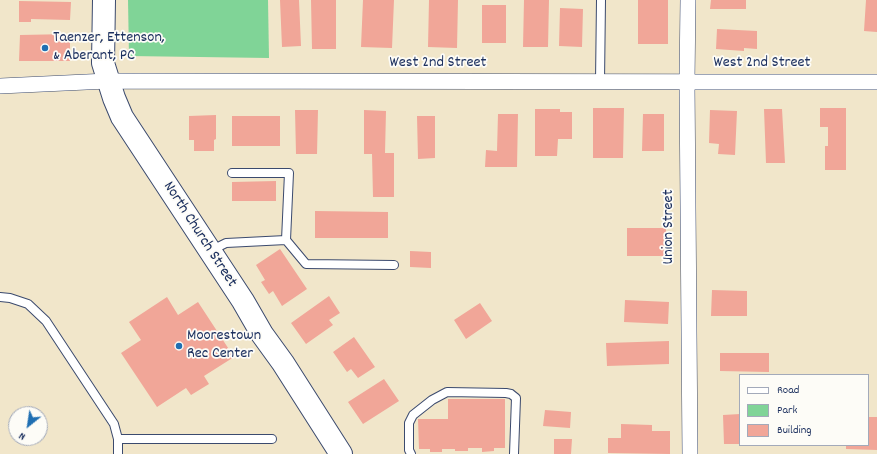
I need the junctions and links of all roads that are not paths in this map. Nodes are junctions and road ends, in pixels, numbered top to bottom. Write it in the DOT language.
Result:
graph roads {
  1 [pos="104,0"];
  2 [pos="601,0"];
  3 [pos="688,0"];
  4 [pos="108,81"];
  5 [pos="600,82"];
  6 [pos="687,82"];
  7 [pos="877,82"];
  8 [pos="0,86"];
  9 [pos="232,173"];
  10 [pos="286,240"];
  11 [pos="210,251"];
  12 [pos="394,265"];
  13 [pos="0,297"];
  14 [pos="118,439"];
  15 [pos="272,439"];
  16 [pos="118,454"];
  17 [pos="341,454"];
  18 [pos="411,454"];
  19 [pos="514,454"];
  20 [pos="690,454"];
  1 -- 4 [label="main road, North Church Street"];
  2 -- 5 [label="lane"];
  3 -- 6 [label="street, Union Street"];
  4 -- 5 [label="street, West 2nd Street"];
  4 -- 8 [label="street, West 2nd Street"];
  4 -- 11 [label="main road, North Church Street"];
  5 -- 6 [label="street, West 2nd Street"];
  6 -- 7 [label="street, West 2nd Street"];
  6 -- 20 [label="street, Union Street"];
  9 -- 10 [label="lane"];
  10 -- 11 [label="lane"];
  10 -- 12 [label="lane"];
  11 -- 17 [label="main road, North Church Street"];
  13 -- 14 [label="lane"];
  14 -- 15 [label="lane"];
  14 -- 16 [label="lane"];
  18 -- 19 [label="lane"];
}
